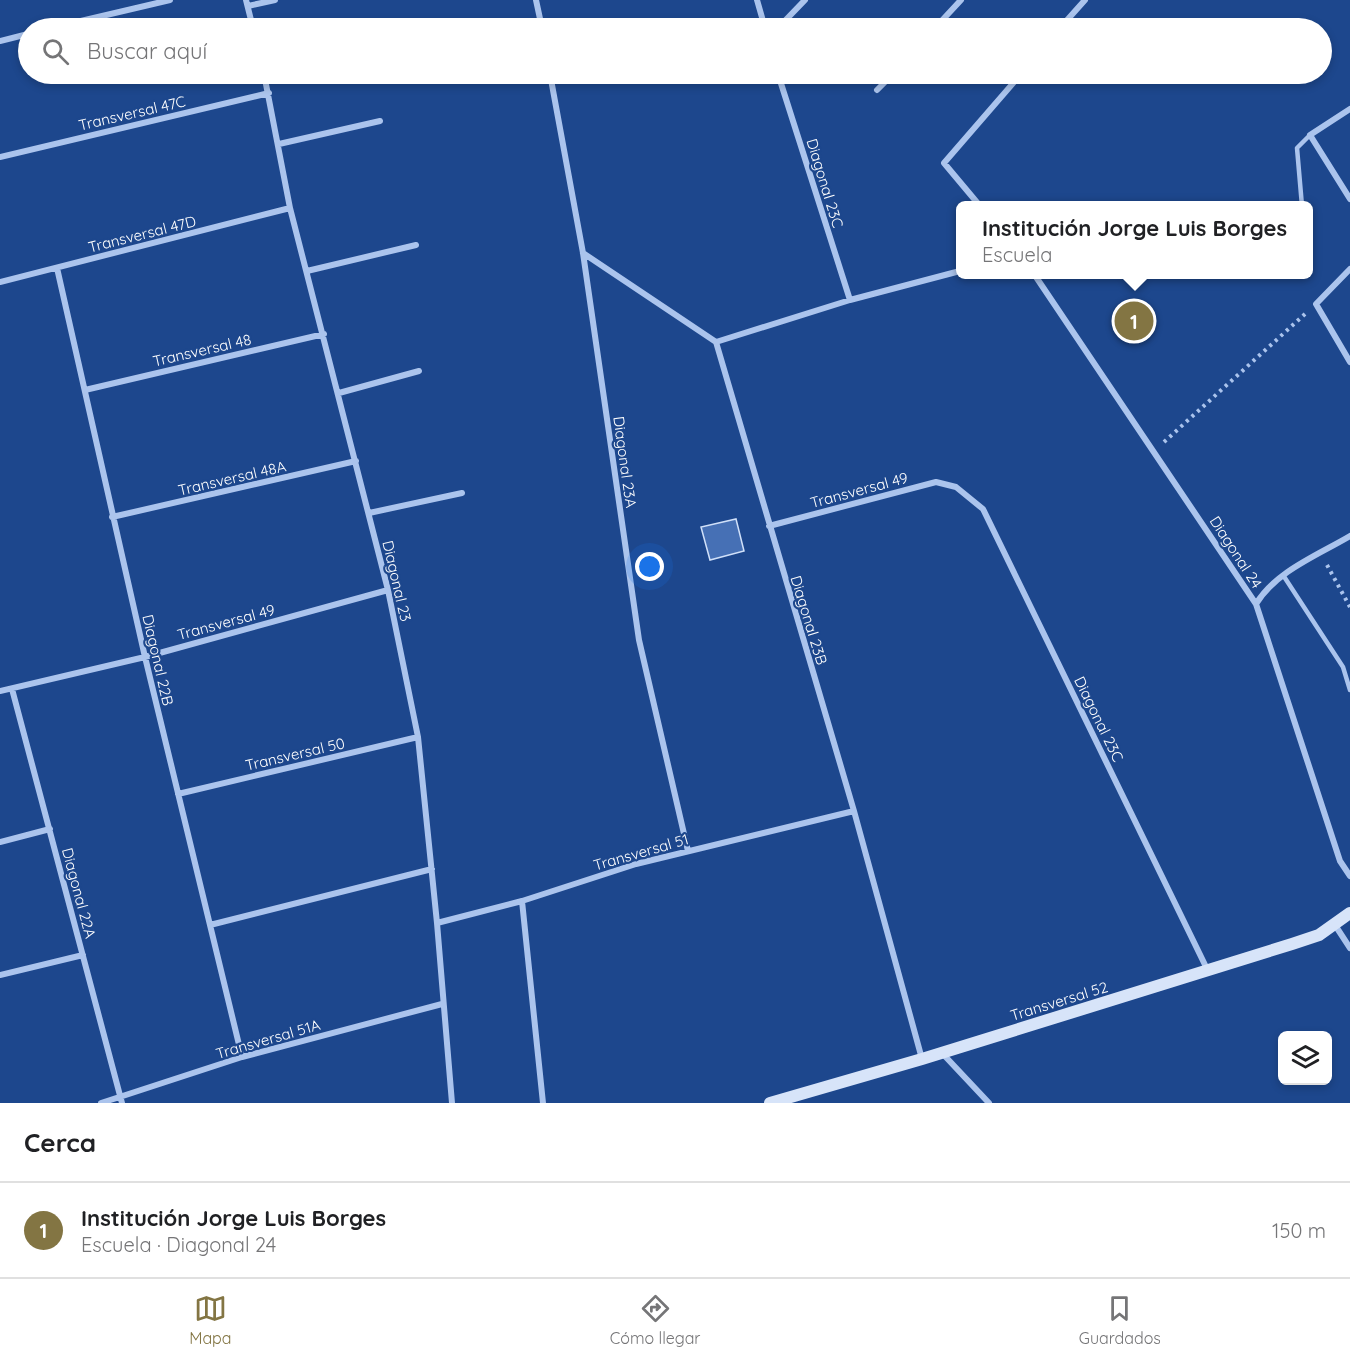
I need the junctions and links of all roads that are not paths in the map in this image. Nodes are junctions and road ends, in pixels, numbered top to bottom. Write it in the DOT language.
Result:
graph roads {
  1 [pos="170,0"];
  2 [pos="275,0"];
  3 [pos="536,0"];
  4 [pos="757,0"];
  5 [pos="805,0"];
  6 [pos="961,0"];
  7 [pos="1085,0"];
  8 [pos="247,3"];
  9 [pos="94,18"];
  10 [pos="251,18"];
  11 [pos="540,18"];
  12 [pos="762,18"];
  13 [pos="788,18"];
  14 [pos="944,18"];
  15 [pos="1069,18"];
  16 [pos="18,36"];
  17 [pos="0,41"];
  18 [pos="267,84"];
  19 [pos="552,84"];
  20 [pos="781,84"];
  21 [pos="883,84"];
  22 [pos="1012,84"];
  23 [pos="877,90"];
  24 [pos="269,93"];
  25 [pos="1350,109"];
  26 [pos="380,121"];
  27 [pos="1310,135"];
  28 [pos="279,144"];
  29 [pos="0,157"];
  30 [pos="1350,199"];
  31 [pos="976,201"];
  32 [pos="1302,201"];
  33 [pos="290,208"];
  34 [pos="416,245"];
  35 [pos="583,254"];
  36 [pos="57,268"];
  37 [pos="1350,269"];
  38 [pos="307,271"];
  39 [pos="956,272"];
  40 [pos="1037,279"];
  41 [pos="0,282"];
  42 [pos="850,300"];
  43 [pos="324,334"];
  44 [pos="716,342"];
  45 [pos="1350,362"];
  46 [pos="419,372"];
  47 [pos="85,390"];
  48 [pos="339,393"];
  49 [pos="356,461"];
  50 [pos="956,486"];
  51 [pos="462,493"];
  52 [pos="369,513"];
  53 [pos="112,517"];
  54 [pos="769,526"];
  55 [pos="1350,536"];
  56 [pos="1283,575"];
  57 [pos="388,590"];
  58 [pos="1256,604"];
  59 [pos="145,657"];
  60 [pos="12,688"];
  61 [pos="1350,690"];
  62 [pos="0,691"];
  63 [pos="417,737"];
  64 [pos="178,794"];
  65 [pos="854,811"];
  66 [pos="50,829"];
  67 [pos="0,842"];
  68 [pos="688,851"];
  69 [pos="432,869"];
  70 [pos="1350,876"];
  71 [pos="522,901"];
  72 [pos="1350,913"];
  73 [pos="437,923"];
  74 [pos="210,925"];
  75 [pos="1335,926"];
  76 [pos="1350,948"];
  77 [pos="83,956"];
  78 [pos="1208,971"];
  79 [pos="0,975"];
  80 [pos="442,1004"];
  81 [pos="942,1052"];
  82 [pos="242,1057"];
  83 [pos="922,1059"];
  84 [pos="121,1100"];
  85 [pos="101,1103"];
  86 [pos="452,1103"];
  87 [pos="543,1103"];
  88 [pos="770,1103"];
  89 [pos="989,1103"];
  1 -- 9 [label="street"];
  2 -- 8 [label="street"];
  3 -- 11 [label="street"];
  4 -- 12 [label="street"];
  5 -- 13 [label="street"];
  6 -- 14 [label="street"];
  7 -- 15 [label="street"];
  8 -- 10 [label="street"];
  16 -- 17 [label="street"];
  18 -- 24 [label="street, Diagonal 23"];
  19 -- 35 [label="street, Diagonal 23A"];
  20 -- 42 [label="street, Diagonal 23C"];
  21 -- 23 [label="street"];
  22 -- 31 [label="street"];
  24 -- 28 [label="street, Diagonal 23"];
  24 -- 29 [label="street, Transversal 47C"];
  25 -- 27 [label="street"];
  26 -- 28 [label="street"];
  27 -- 30 [label="street"];
  27 -- 32 [label="lane"];
  28 -- 33 [label="street, Diagonal 23"];
  33 -- 36 [label="street, Transversal 47D"];
  33 -- 38 [label="street, Diagonal 23"];
  34 -- 38 [label="street"];
  35 -- 44 [label="street"];
  35 -- 68 [label="street, Diagonal 23A"];
  36 -- 41 [label="street, Transversal 47D"];
  36 -- 47 [label="street, Diagonal 22B"];
  37 -- 45 [label="street"];
  38 -- 43 [label="street, Diagonal 23"];
  39 -- 42 [label="street"];
  40 -- 58 [label="street, Diagonal 24"];
  42 -- 44 [label="street"];
  43 -- 47 [label="street, Transversal 48"];
  43 -- 48 [label="street, Diagonal 23"];
  44 -- 54 [label="street, Diagonal 23B"];
  46 -- 48 [label="street"];
  47 -- 53 [label="street, Diagonal 22B"];
  48 -- 49 [label="street, Diagonal 23"];
  49 -- 52 [label="street, Diagonal 23"];
  49 -- 53 [label="street, Transversal 48A"];
  50 -- 54 [label="street, Transversal 49"];
  50 -- 78 [label="street, Diagonal 23C"];
  51 -- 52 [label="street"];
  52 -- 57 [label="street, Diagonal 23"];
  53 -- 59 [label="street, Diagonal 22B"];
  54 -- 65 [label="street, Diagonal 23B"];
  55 -- 56 [label="street"];
  56 -- 58 [label="street"];
  56 -- 61 [label="lane"];
  57 -- 59 [label="street, Transversal 49"];
  57 -- 63 [label="street, Diagonal 23"];
  58 -- 70 [label="street, Diagonal 24"];
  59 -- 60 [label="street, Transversal 49"];
  59 -- 64 [label="street, Diagonal 22B"];
  60 -- 62 [label="street, Transversal 49"];
  60 -- 66 [label="street, Diagonal 22A"];
  63 -- 64 [label="street, Transversal 50"];
  63 -- 69 [label="street, Diagonal 23"];
  64 -- 74 [label="street, Diagonal 22B"];
  65 -- 68 [label="street, Transversal 51"];
  65 -- 83 [label="street, Diagonal 23B"];
  66 -- 67 [label="street"];
  66 -- 77 [label="street, Diagonal 22A"];
  68 -- 71 [label="street, Transversal 51"];
  69 -- 73 [label="street, Diagonal 23"];
  69 -- 74 [label="street"];
  71 -- 73 [label="street, Transversal 51"];
  71 -- 87 [label="street"];
  72 -- 75 [label="street, Transversal 52"];
  73 -- 80 [label="street, Diagonal 23"];
  74 -- 82 [label="street, Diagonal 22B"];
  75 -- 76 [label="street"];
  75 -- 78 [label="street, Transversal 52"];
  77 -- 79 [label="street"];
  77 -- 84 [label="street, Diagonal 22A"];
  78 -- 81 [label="street, Transversal 52"];
  80 -- 82 [label="street, Transversal 51A"];
  80 -- 86 [label="street, Diagonal 23"];
  81 -- 83 [label="street, Transversal 52"];
  81 -- 89 [label="street"];
  82 -- 84 [label="street, Transversal 51A"];
  83 -- 88 [label="street, Transversal 52"];
  84 -- 85 [label="street, Transversal 51A"];
}
